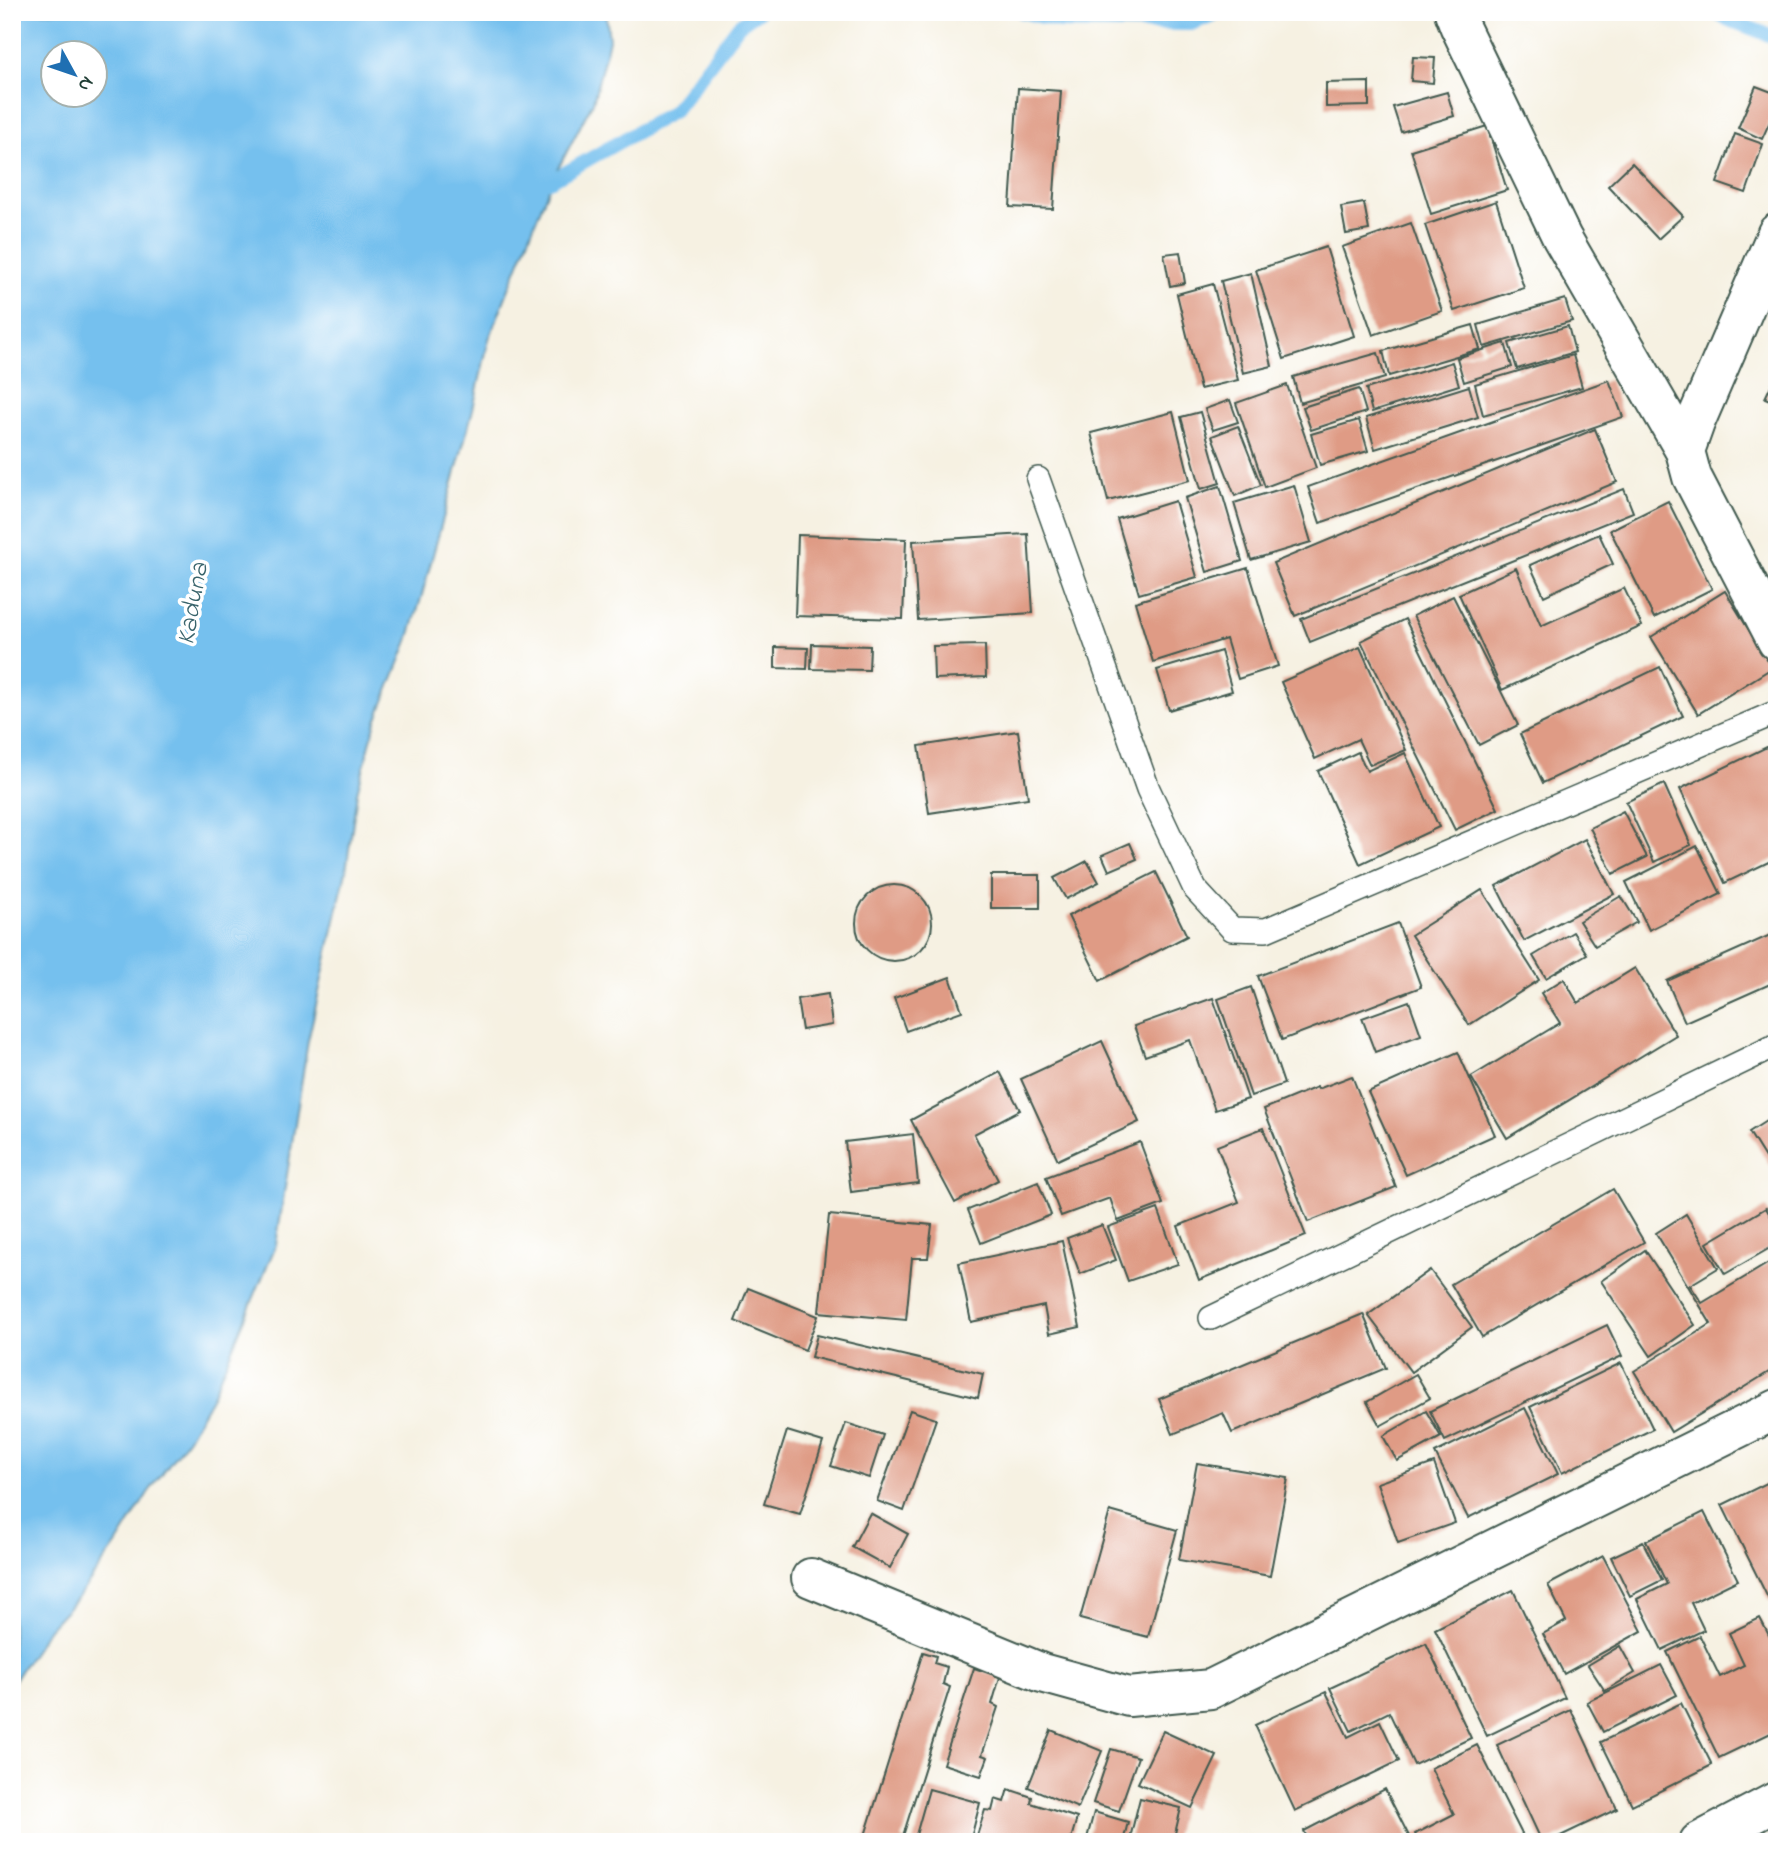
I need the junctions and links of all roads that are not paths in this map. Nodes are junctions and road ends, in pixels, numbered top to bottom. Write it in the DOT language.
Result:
graph roads {
  1 [pos="1456,19"];
  2 [pos="1777,233"];
  3 [pos="1685,451"];
  4 [pos="1038,479"];
  5 [pos="1777,641"];
  6 [pos="1777,712"];
  7 [pos="1777,1045"];
  8 [pos="1211,1318"];
  9 [pos="1777,1409"];
  10 [pos="811,1578"];
  11 [pos="1777,1801"];
  12 [pos="1699,1842"];
  1 -- 3 [label="street"];
  2 -- 3 [label="street"];
  3 -- 5 [label="street"];
  4 -- 6 [label="lane"];
  7 -- 8 [label="lane"];
  9 -- 10 [label="street"];
  11 -- 12 [label="street"];
}
